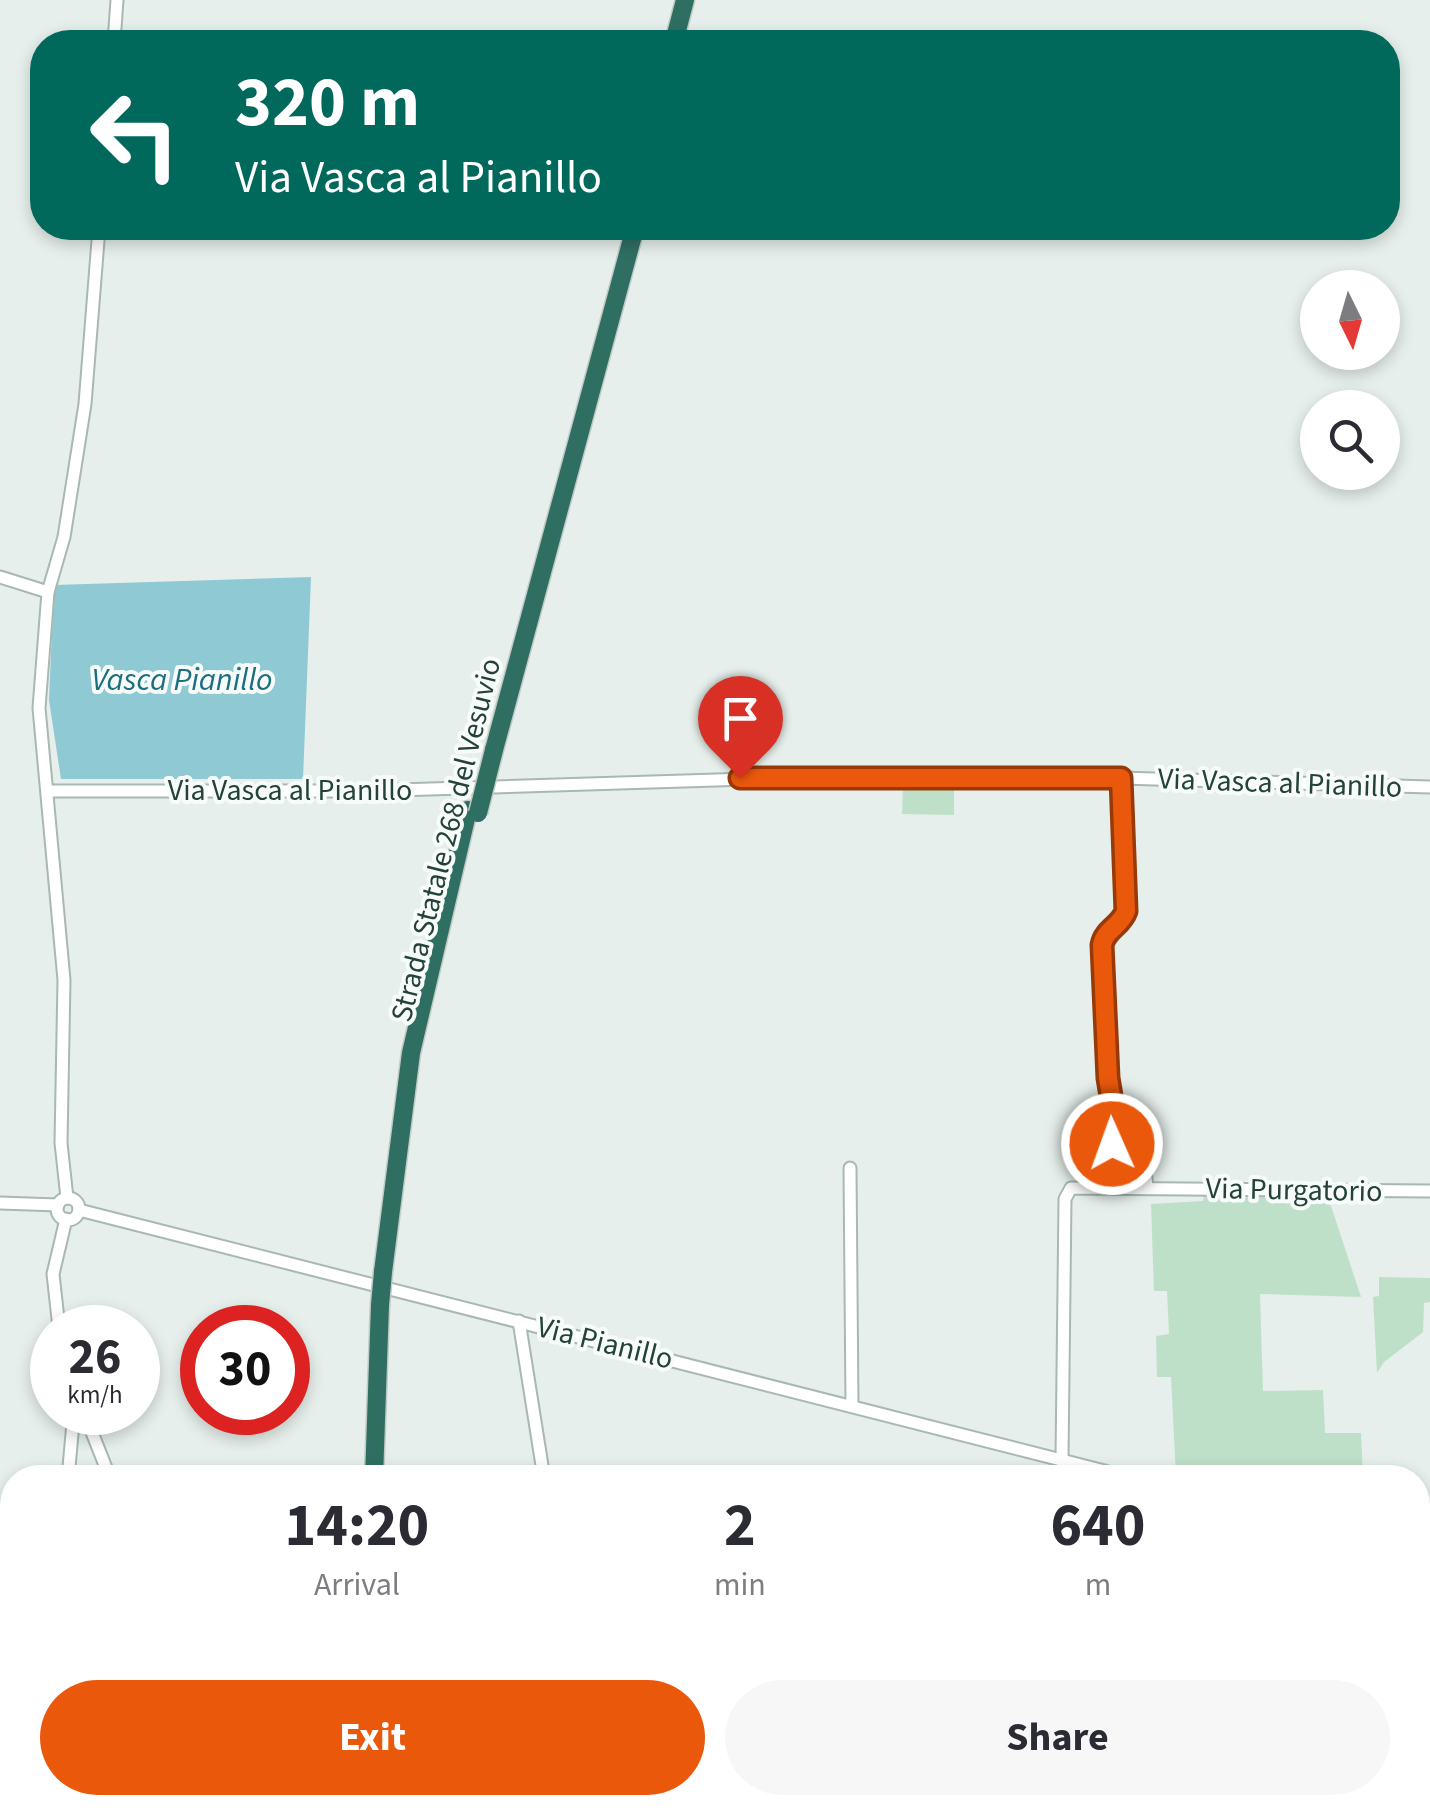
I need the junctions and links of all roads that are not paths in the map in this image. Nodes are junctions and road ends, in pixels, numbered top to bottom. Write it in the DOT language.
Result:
graph roads {
  1 [pos="118,0"];
  2 [pos="685,0"];
  3 [pos="696,0"];
  4 [pos="115,30"];
  5 [pos="677,30"];
  6 [pos="687,30"];
  7 [pos="98,240"];
  8 [pos="621,240"];
  9 [pos="631,240"];
  10 [pos="0,577"];
  11 [pos="48,592"];
  12 [pos="489,749"];
  13 [pos="1121,778"];
  14 [pos="1430,787"];
  15 [pos="50,791"];
  16 [pos="850,1168"];
  17 [pos="1147,1187"];
  18 [pos="1430,1192"];
  19 [pos="62,1202"];
  20 [pos="0,1203"];
  21 [pos="79,1210"];
  22 [pos="66,1219"];
  23 [pos="56,1305"];
  24 [pos="385,1306"];
  25 [pos="518,1322"];
  26 [pos="852,1405"];
  27 [pos="72,1435"];
  28 [pos="93,1435"];
  29 [pos="1062,1460"];
  30 [pos="69,1465"];
  31 [pos="105,1465"];
  32 [pos="375,1465"];
  33 [pos="384,1465"];
  34 [pos="542,1465"];
  35 [pos="1081,1465"];
  1 -- 4 [label="street"];
  2 -- 5 [label="highway"];
  3 -- 6 [label="highway"];
  7 -- 11 [label="street"];
  8 -- 12 [label="highway, Strada Statale 268 del Vesuvio"];
  9 -- 12 [label="highway, Strada Statale 268 del Vesuvio"];
  10 -- 11 [label="street"];
  11 -- 15 [label="street"];
  12 -- 24 [label="highway, Strada Statale 268 del Vesuvio"];
  13 -- 14 [label="street, Via Vasca al Pianillo"];
  13 -- 15 [label="street, Via Vasca al Pianillo"];
  13 -- 17 [label="street"];
  15 -- 19 [label="street"];
  16 -- 26 [label="street"];
  17 -- 18 [label="street, Via Purgatorio"];
  17 -- 29 [label="street, Via Purgatorio"];
  19 -- 20 [label="street"];
  19 -- 21 [label="street"];
  19 -- 22 [label="street"];
  21 -- 22 [label="street"];
  21 -- 25 [label="street, Via Pianillo"];
  22 -- 23 [label="street"];
  24 -- 32 [label="highway, Strada Statale 268 del Vesuvio"];
  24 -- 33 [label="highway, Strada Statale 268 del Vesuvio"];
  25 -- 26 [label="street, Via Pianillo"];
  25 -- 34 [label="street"];
  26 -- 29 [label="street, Via Pianillo"];
  27 -- 30 [label="street"];
  28 -- 31 [label="street"];
  29 -- 35 [label="street, Via Pianillo"];
}
